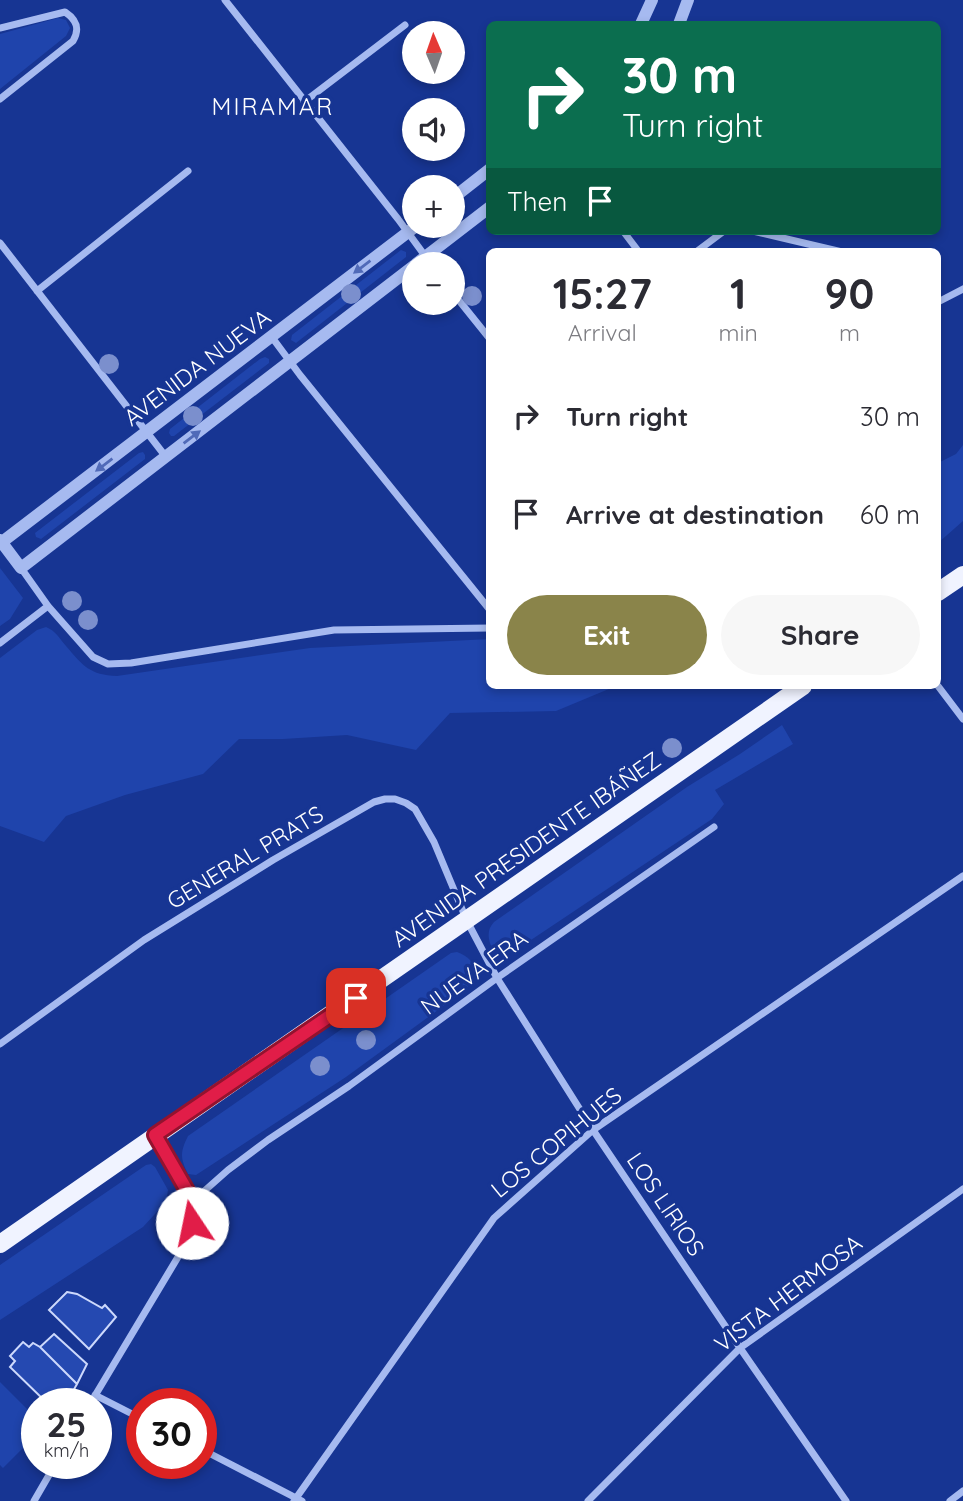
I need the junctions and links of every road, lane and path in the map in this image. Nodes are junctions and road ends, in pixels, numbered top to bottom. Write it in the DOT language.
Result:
graph roads {
  1 [pos="225,0"];
  2 [pos="652,0"];
  3 [pos="688,0"];
  4 [pos="642,21"];
  5 [pos="680,21"];
  6 [pos="402,27"];
  7 [pos="0,28"];
  8 [pos="0,99"];
  9 [pos="304,102"];
  10 [pos="188,171"];
  11 [pos="486,172"];
  12 [pos="465,189"];
  13 [pos="486,210"];
  14 [pos="402,217"];
  15 [pos="719,235"];
  16 [pos="770,235"];
  17 [pos="402,237"];
  18 [pos="0,243"];
  19 [pos="701,248"];
  20 [pos="825,248"];
  21 [pos="435,252"];
  22 [pos="402,278"];
  23 [pos="963,289"];
  24 [pos="37,291"];
  25 [pos="941,300"];
  26 [pos="465,308"];
  27 [pos="486,334"];
  28 [pos="271,336"];
  29 [pos="290,362"];
  30 [pos="147,431"];
  31 [pos="166,457"];
  32 [pos="1,541"];
  33 [pos="21,568"];
  34 [pos="963,575"];
  35 [pos="941,590"];
  36 [pos="486,605"];
  37 [pos="48,606"];
  38 [pos="486,628"];
  39 [pos="0,643"];
  40 [pos="799,689"];
  41 [pos="940,689"];
  42 [pos="963,719"];
  43 [pos="714,827"];
  44 [pos="963,876"];
  45 [pos="467,921"];
  46 [pos="497,978"];
  47 [pos="0,1044"];
  48 [pos="593,1130"];
  49 [pos="155,1135"];
  50 [pos="963,1189"];
  51 [pos="193,1201"];
  52 [pos="0,1244"];
  53 [pos="740,1348"];
  54 [pos="99,1388"];
  55 [pos="217,1457"];
  56 [pos="47,1479"];
  57 [pos="963,1491"];
  58 [pos="298,1500"];
  59 [pos="34,1501"];
  60 [pos="588,1501"];
  61 [pos="846,1501"];
  62 [pos="950,1501"];
  1 -- 9 [label="street"];
  2 -- 4 [label="street"];
  3 -- 5 [label="street"];
  6 -- 9 [label="street"];
  7 -- 8 [label="street"];
  9 -- 14 [label="street"];
  10 -- 24 [label="street"];
  11 -- 12 [label="street"];
  13 -- 21 [label="street"];
  15 -- 19 [label="street"];
  16 -- 20 [label="street"];
  17 -- 28 [label="street, AVENIDA NUEVA, one-way"];
  18 -- 24 [label="street"];
  22 -- 29 [label="street"];
  23 -- 25 [label="street"];
  24 -- 30 [label="street"];
  26 -- 27 [label="street"];
  28 -- 29 [label="street"];
  28 -- 30 [label="street, AVENIDA NUEVA"];
  31 -- 29 [label="street, one-way"];
  29 -- 36 [label="street"];
  30 -- 31 [label="street"];
  30 -- 32 [label="street, AVENIDA NUEVA, one-way"];
  31 -- 33 [label="street"];
  32 -- 33 [label="street"];
  33 -- 37 [label="street"];
  34 -- 35 [label="main road"];
  37 -- 38 [label="street"];
  37 -- 39 [label="street"];
  40 -- 45 [label="main road, AVENIDA PRESIDENTE IBÁÑEZ"];
  41 -- 42 [label="street"];
  43 -- 46 [label="street, NUEVA ERA"];
  44 -- 48 [label="street, LOS COPIHUES"];
  45 -- 46 [label="street, LOS LIRIOS"];
  45 -- 47 [label="street, GENERAL PRATS"];
  45 -- 49 [label="main road, AVENIDA PRESIDENTE IBÁÑEZ"];
  46 -- 48 [label="street, LOS LIRIOS"];
  46 -- 51 [label="street, NUEVA ERA"];
  48 -- 53 [label="street, LOS LIRIOS"];
  48 -- 58 [label="street, LOS COPIHUES"];
  49 -- 51 [label="street"];
  49 -- 52 [label="main road, AVENIDA PRESIDENTE IBÁÑEZ"];
  50 -- 53 [label="street, VISTA HERMOSA"];
  51 -- 54 [label="street"];
  53 -- 60 [label="street, VISTA HERMOSA"];
  53 -- 61 [label="street, LOS LIRIOS"];
  55 -- 58 [label="street"];
  56 -- 59 [label="street"];
  57 -- 62 [label="street"];
}
